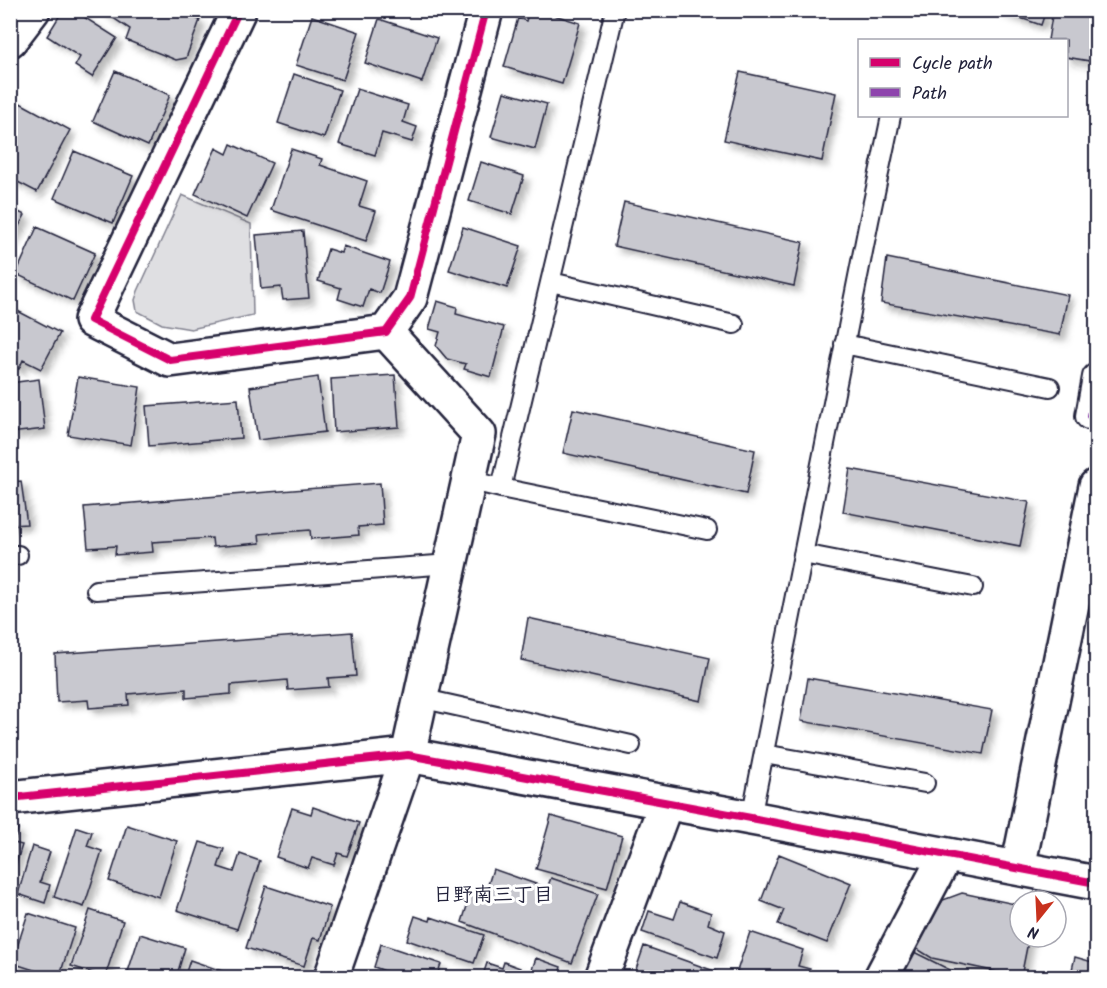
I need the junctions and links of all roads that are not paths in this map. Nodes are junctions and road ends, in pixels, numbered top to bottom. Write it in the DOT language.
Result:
graph roads {
  1 [pos="33,10"];
  2 [pos="486,10"];
  3 [pos="615,10"];
  4 [pos="238,11"];
  5 [pos="10,40"];
  6 [pos="891,117"];
  7 [pos="551,282"];
  8 [pos="734,324"];
  9 [pos="386,332"];
  10 [pos="844,344"];
  11 [pos="1096,377"];
  12 [pos="1050,387"];
  13 [pos="1096,417"];
  14 [pos="468,480"];
  15 [pos="1096,486"];
  16 [pos="501,488"];
  17 [pos="707,530"];
  18 [pos="803,554"];
  19 [pos="450,564"];
  20 [pos="973,587"];
  21 [pos="96,590"];
  22 [pos="420,699"];
  23 [pos="631,745"];
  24 [pos="764,754"];
  25 [pos="408,755"];
  26 [pos="925,783"];
  27 [pos="10,798"];
  28 [pos="666,803"];
  29 [pos="752,818"];
  30 [pos="946,855"];
  31 [pos="1018,868"];
  32 [pos="1096,883"];
  33 [pos="331,978"];
  34 [pos="602,978"];
  35 [pos="881,978"];
  1 -- 5 [label="street"];
  2 -- 9 [label="street"];
  3 -- 7 [label="lane"];
  4 -- 9 [label="street"];
  6 -- 10 [label="lane"];
  7 -- 8 [label="lane"];
  7 -- 16 [label="lane"];
  9 -- 14 [label="street"];
  10 -- 12 [label="lane"];
  10 -- 18 [label="lane"];
  11 -- 13 [label="street"];
  14 -- 16 [label="lane"];
  14 -- 19 [label="street"];
  15 -- 31 [label="street"];
  16 -- 17 [label="lane"];
  18 -- 20 [label="lane"];
  18 -- 24 [label="lane"];
  19 -- 21 [label="lane"];
  19 -- 22 [label="street"];
  22 -- 23 [label="lane"];
  22 -- 25 [label="street"];
  24 -- 26 [label="lane"];
  24 -- 29 [label="lane"];
  25 -- 27 [label="street"];
  25 -- 28 [label="street"];
  25 -- 33 [label="street"];
  28 -- 29 [label="street"];
  28 -- 34 [label="street"];
  29 -- 30 [label="street"];
  30 -- 31 [label="street"];
  30 -- 35 [label="street"];
  31 -- 32 [label="street"];
}
